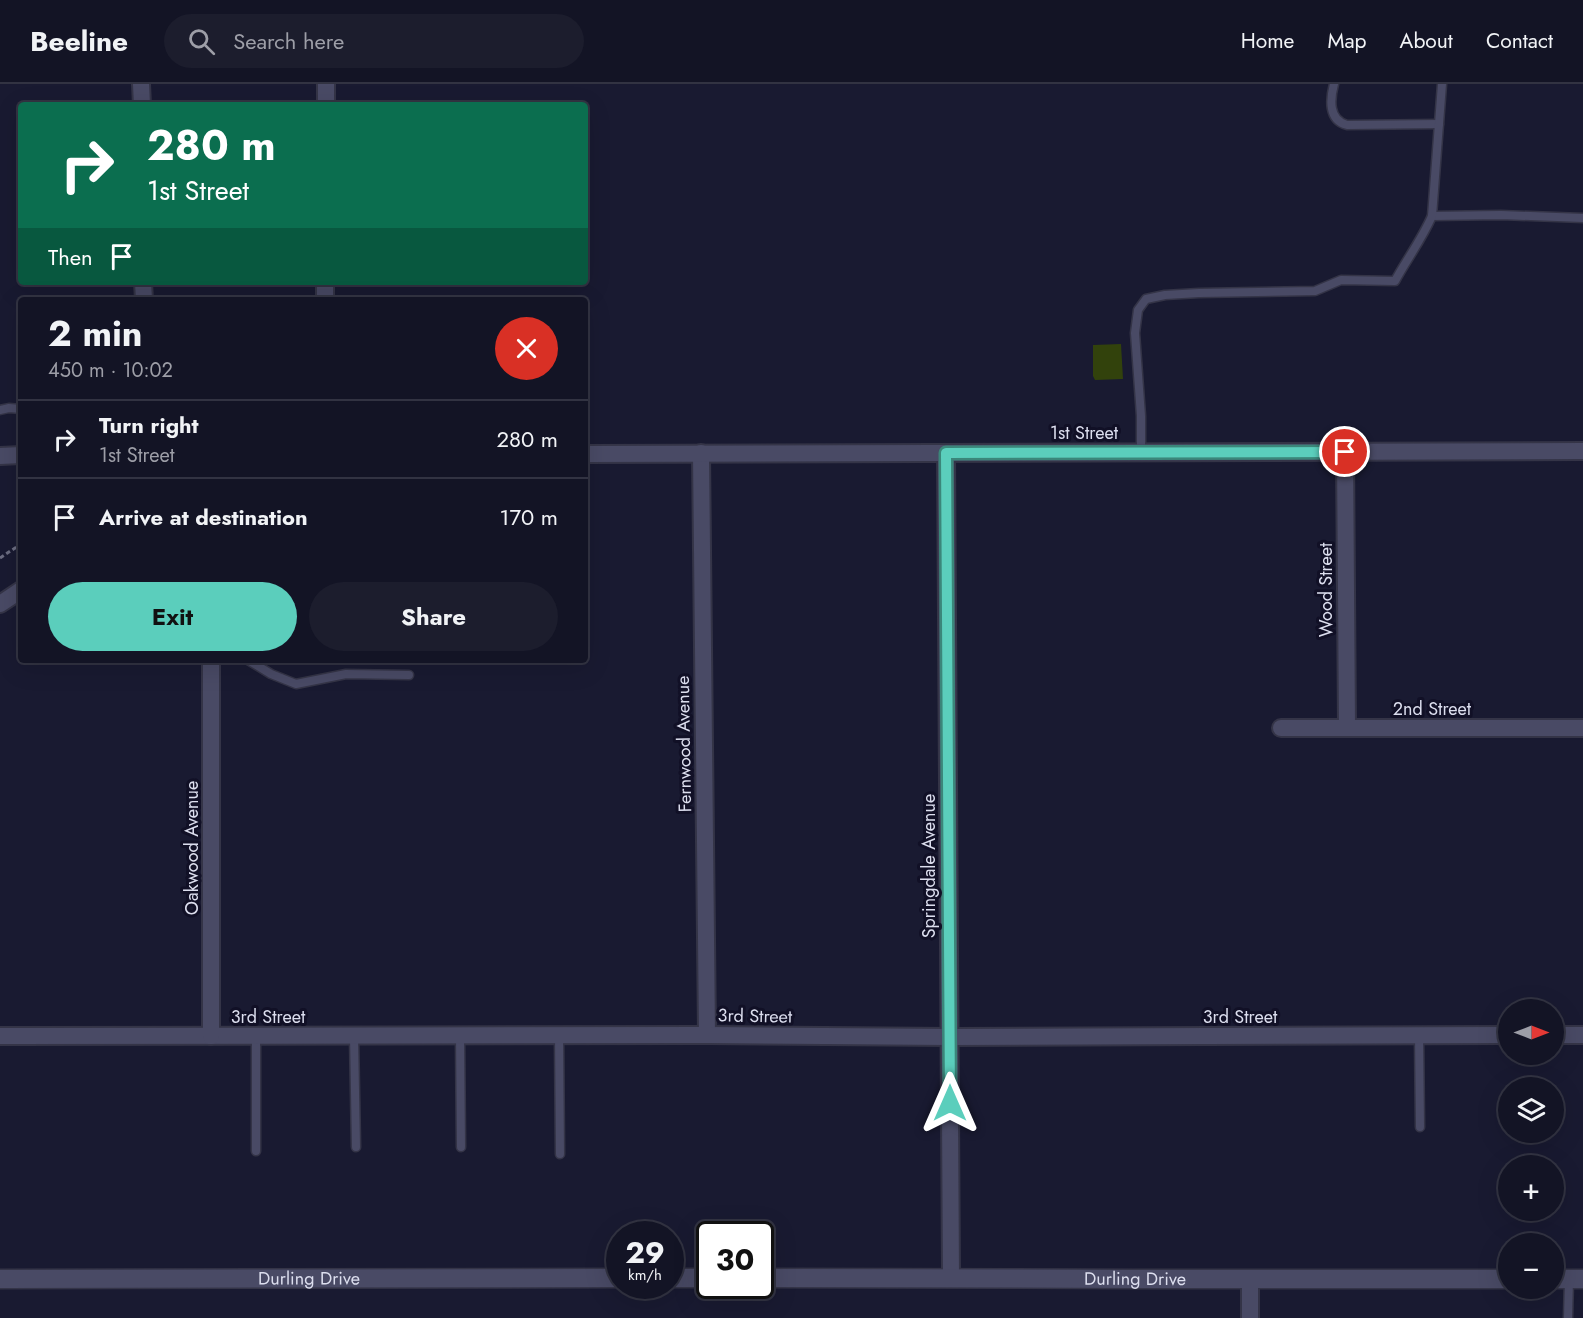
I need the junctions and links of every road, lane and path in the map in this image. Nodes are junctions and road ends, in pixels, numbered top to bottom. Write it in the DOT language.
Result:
graph roads {
  1 [pos="141,84"];
  2 [pos="326,84"];
  3 [pos="1334,84"];
  4 [pos="1442,84"];
  5 [pos="142,102"];
  6 [pos="326,102"];
  7 [pos="1439,124"];
  8 [pos="1432,216"];
  9 [pos="1583,218"];
  10 [pos="18,409"];
  11 [pos="0,410"];
  12 [pos="1583,451"];
  13 [pos="1345,452"];
  14 [pos="701,453"];
  15 [pos="946,453"];
  16 [pos="1141,453"];
  17 [pos="588,454"];
  18 [pos="18,455"];
  19 [pos="0,456"];
  20 [pos="18,546"];
  21 [pos="0,558"];
  22 [pos="18,592"];
  23 [pos="0,604"];
  24 [pos="211,663"];
  25 [pos="253,663"];
  26 [pos="409,675"];
  27 [pos="1281,728"];
  28 [pos="1347,728"];
  29 [pos="1583,728"];
  30 [pos="559,1035"];
  31 [pos="707,1035"];
  32 [pos="1419,1035"];
  33 [pos="1498,1035"];
  34 [pos="1564,1035"];
  35 [pos="1583,1035"];
  36 [pos="0,1036"];
  37 [pos="211,1036"];
  38 [pos="256,1036"];
  39 [pos="354,1036"];
  40 [pos="460,1036"];
  41 [pos="950,1037"];
  42 [pos="1420,1127"];
  43 [pos="356,1147"];
  44 [pos="461,1148"];
  45 [pos="256,1151"];
  46 [pos="560,1154"];
  47 [pos="606,1278"];
  48 [pos="774,1278"];
  49 [pos="951,1278"];
  50 [pos="0,1279"];
  51 [pos="1498,1279"];
  52 [pos="1569,1279"];
  53 [pos="1250,1280"];
  54 [pos="1250,1318"];
  55 [pos="1568,1318"];
  1 -- 5 [label="street"];
  2 -- 6 [label="street"];
  3 -- 7 [label="lane"];
  4 -- 7 [label="lane"];
  7 -- 8 [label="lane"];
  8 -- 9 [label="lane"];
  8 -- 16 [label="lane"];
  10 -- 11 [label="lane"];
  12 -- 13 [label="street, 1st Street"];
  13 -- 16 [label="street, 1st Street"];
  13 -- 28 [label="street, Wood Street"];
  14 -- 15 [label="street, 1st Street"];
  14 -- 17 [label="street, 1st Street"];
  14 -- 31 [label="street, Fernwood Avenue"];
  15 -- 16 [label="street, 1st Street"];
  15 -- 41 [label="street, Springdale Avenue"];
  18 -- 19 [label="street"];
  20 -- 21 [label="path"];
  22 -- 23 [label="street"];
  24 -- 37 [label="street, Oakwood Avenue"];
  25 -- 26 [label="lane"];
  27 -- 28 [label="street, 2nd Street"];
  28 -- 29 [label="street, 2nd Street"];
  30 -- 31 [label="street, 3rd Street"];
  30 -- 40 [label="street, 3rd Street"];
  30 -- 46 [label="lane"];
  31 -- 41 [label="street, 3rd Street"];
  32 -- 33 [label="street, 3rd Street"];
  32 -- 41 [label="street, 3rd Street"];
  32 -- 42 [label="lane"];
  34 -- 35 [label="street"];
  36 -- 37 [label="street, 3rd Street"];
  37 -- 38 [label="street, 3rd Street"];
  38 -- 39 [label="street, 3rd Street"];
  38 -- 45 [label="lane"];
  39 -- 40 [label="street, 3rd Street"];
  39 -- 43 [label="lane"];
  40 -- 44 [label="lane"];
  41 -- 49 [label="street, Springdale Avenue"];
  47 -- 50 [label="street, Durling Drive"];
  48 -- 49 [label="street, Durling Drive"];
  49 -- 53 [label="street, Durling Drive"];
  51 -- 53 [label="street, Durling Drive"];
  52 -- 55 [label="lane"];
  53 -- 54 [label="street"];
}
